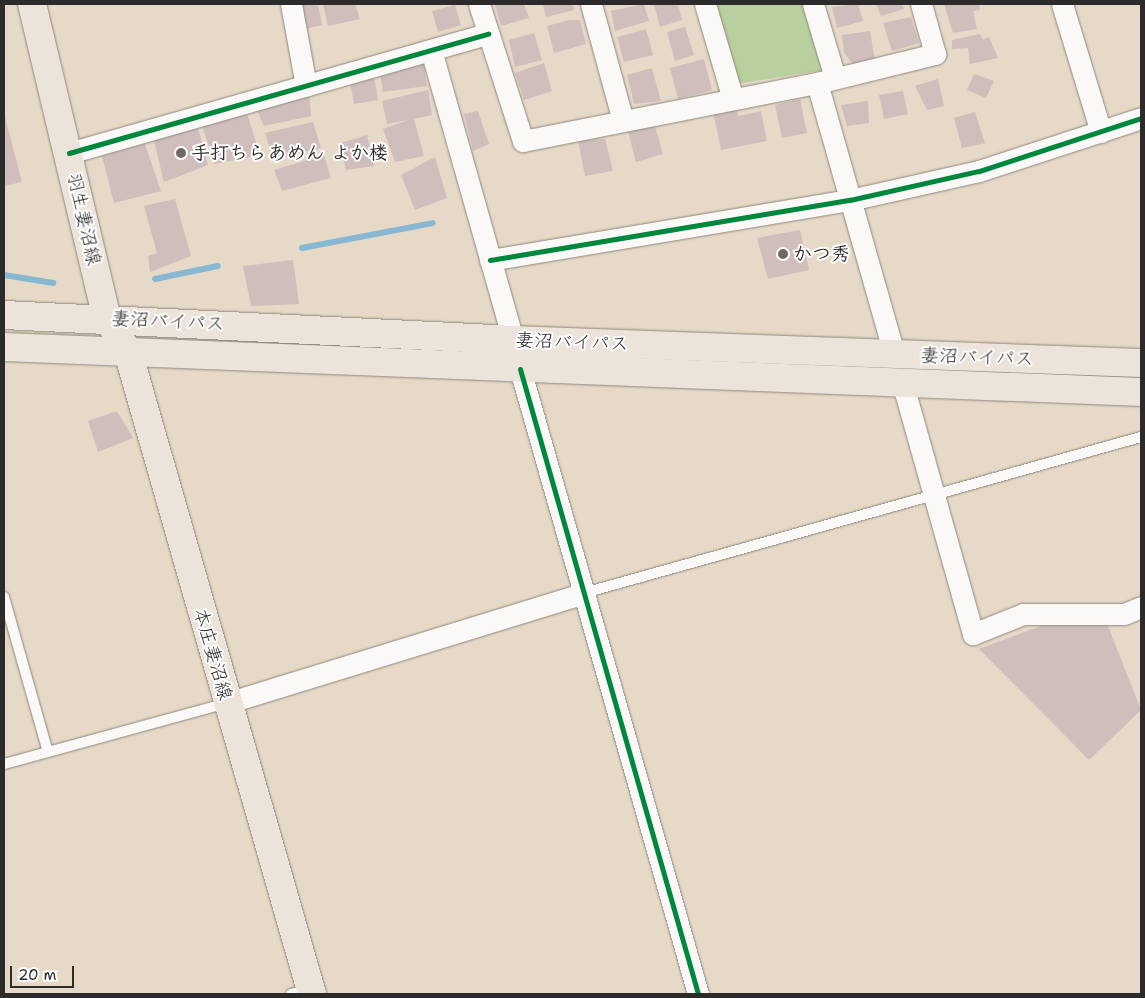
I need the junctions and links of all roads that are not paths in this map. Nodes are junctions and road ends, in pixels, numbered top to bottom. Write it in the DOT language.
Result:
graph roads {
  1 [pos="32,4"];
  2 [pos="290,4"];
  3 [pos="479,4"];
  4 [pos="590,4"];
  5 [pos="705,4"];
  6 [pos="813,4"];
  7 [pos="921,4"];
  8 [pos="1062,4"];
  9 [pos="488,34"];
  10 [pos="431,50"];
  11 [pos="826,80"];
  12 [pos="306,86"];
  13 [pos="733,99"];
  14 [pos="1141,118"];
  15 [pos="623,121"];
  16 [pos="1101,132"];
  17 [pos="69,153"];
  18 [pos="850,200"];
  19 [pos="490,260"];
  20 [pos="4,315"];
  21 [pos="107,318"];
  22 [pos="513,340"];
  23 [pos="4,347"];
  24 [pos="128,352"];
  25 [pos="894,354"];
  26 [pos="1141,363"];
  27 [pos="520,369"];
  28 [pos="903,385"];
  29 [pos="1141,392"];
  30 [pos="1141,437"];
  31 [pos="936,492"];
  32 [pos="584,594"];
  33 [pos="4,597"];
  34 [pos="1141,607"];
  35 [pos="227,703"];
  36 [pos="48,752"];
  37 [pos="4,764"];
  38 [pos="305,993"];
  39 [pos="698,994"];
  1 -- 17 [label="main road, 羽生妻沼線"];
  2 -- 12 [label="street"];
  3 -- 9 [label="street"];
  4 -- 15 [label="street"];
  5 -- 13 [label="street"];
  6 -- 11 [label="street"];
  7 -- 11 [label="street"];
  8 -- 16 [label="street"];
  9 -- 10 [label="street"];
  9 -- 15 [label="street"];
  10 -- 12 [label="street"];
  10 -- 19 [label="street"];
  11 -- 13 [label="street"];
  11 -- 18 [label="street"];
  12 -- 17 [label="street"];
  13 -- 15 [label="street"];
  14 -- 16 [label="street"];
  16 -- 18 [label="street"];
  17 -- 21 [label="main road, 羽生妻沼線"];
  18 -- 19 [label="street"];
  18 -- 25 [label="street"];
  19 -- 22 [label="street"];
  20 -- 21 [label="main road, 妻沼バイパス"];
  21 -- 22 [label="main road, 妻沼バイパス"];
  21 -- 24 [label="main road, 本庄妻沼線"];
  22 -- 25 [label="main road, 妻沼バイパス"];
  23 -- 24 [label="main road, 妻沼バイパス"];
  24 -- 27 [label="main road, 妻沼バイパス"];
  24 -- 35 [label="main road, 本庄妻沼線"];
  25 -- 26 [label="main road, 妻沼バイパス"];
  27 -- 28 [label="main road, 妻沼バイパス"];
  27 -- 32 [label="street"];
  28 -- 29 [label="main road, 妻沼バイパス"];
  28 -- 31 [label="street"];
  30 -- 31 [label="lane"];
  31 -- 32 [label="lane"];
  31 -- 34 [label="street"];
  32 -- 35 [label="street"];
  32 -- 39 [label="street"];
  33 -- 36 [label="lane"];
  35 -- 36 [label="lane"];
  35 -- 38 [label="main road, 本庄妻沼線"];
  36 -- 37 [label="lane"];
}
